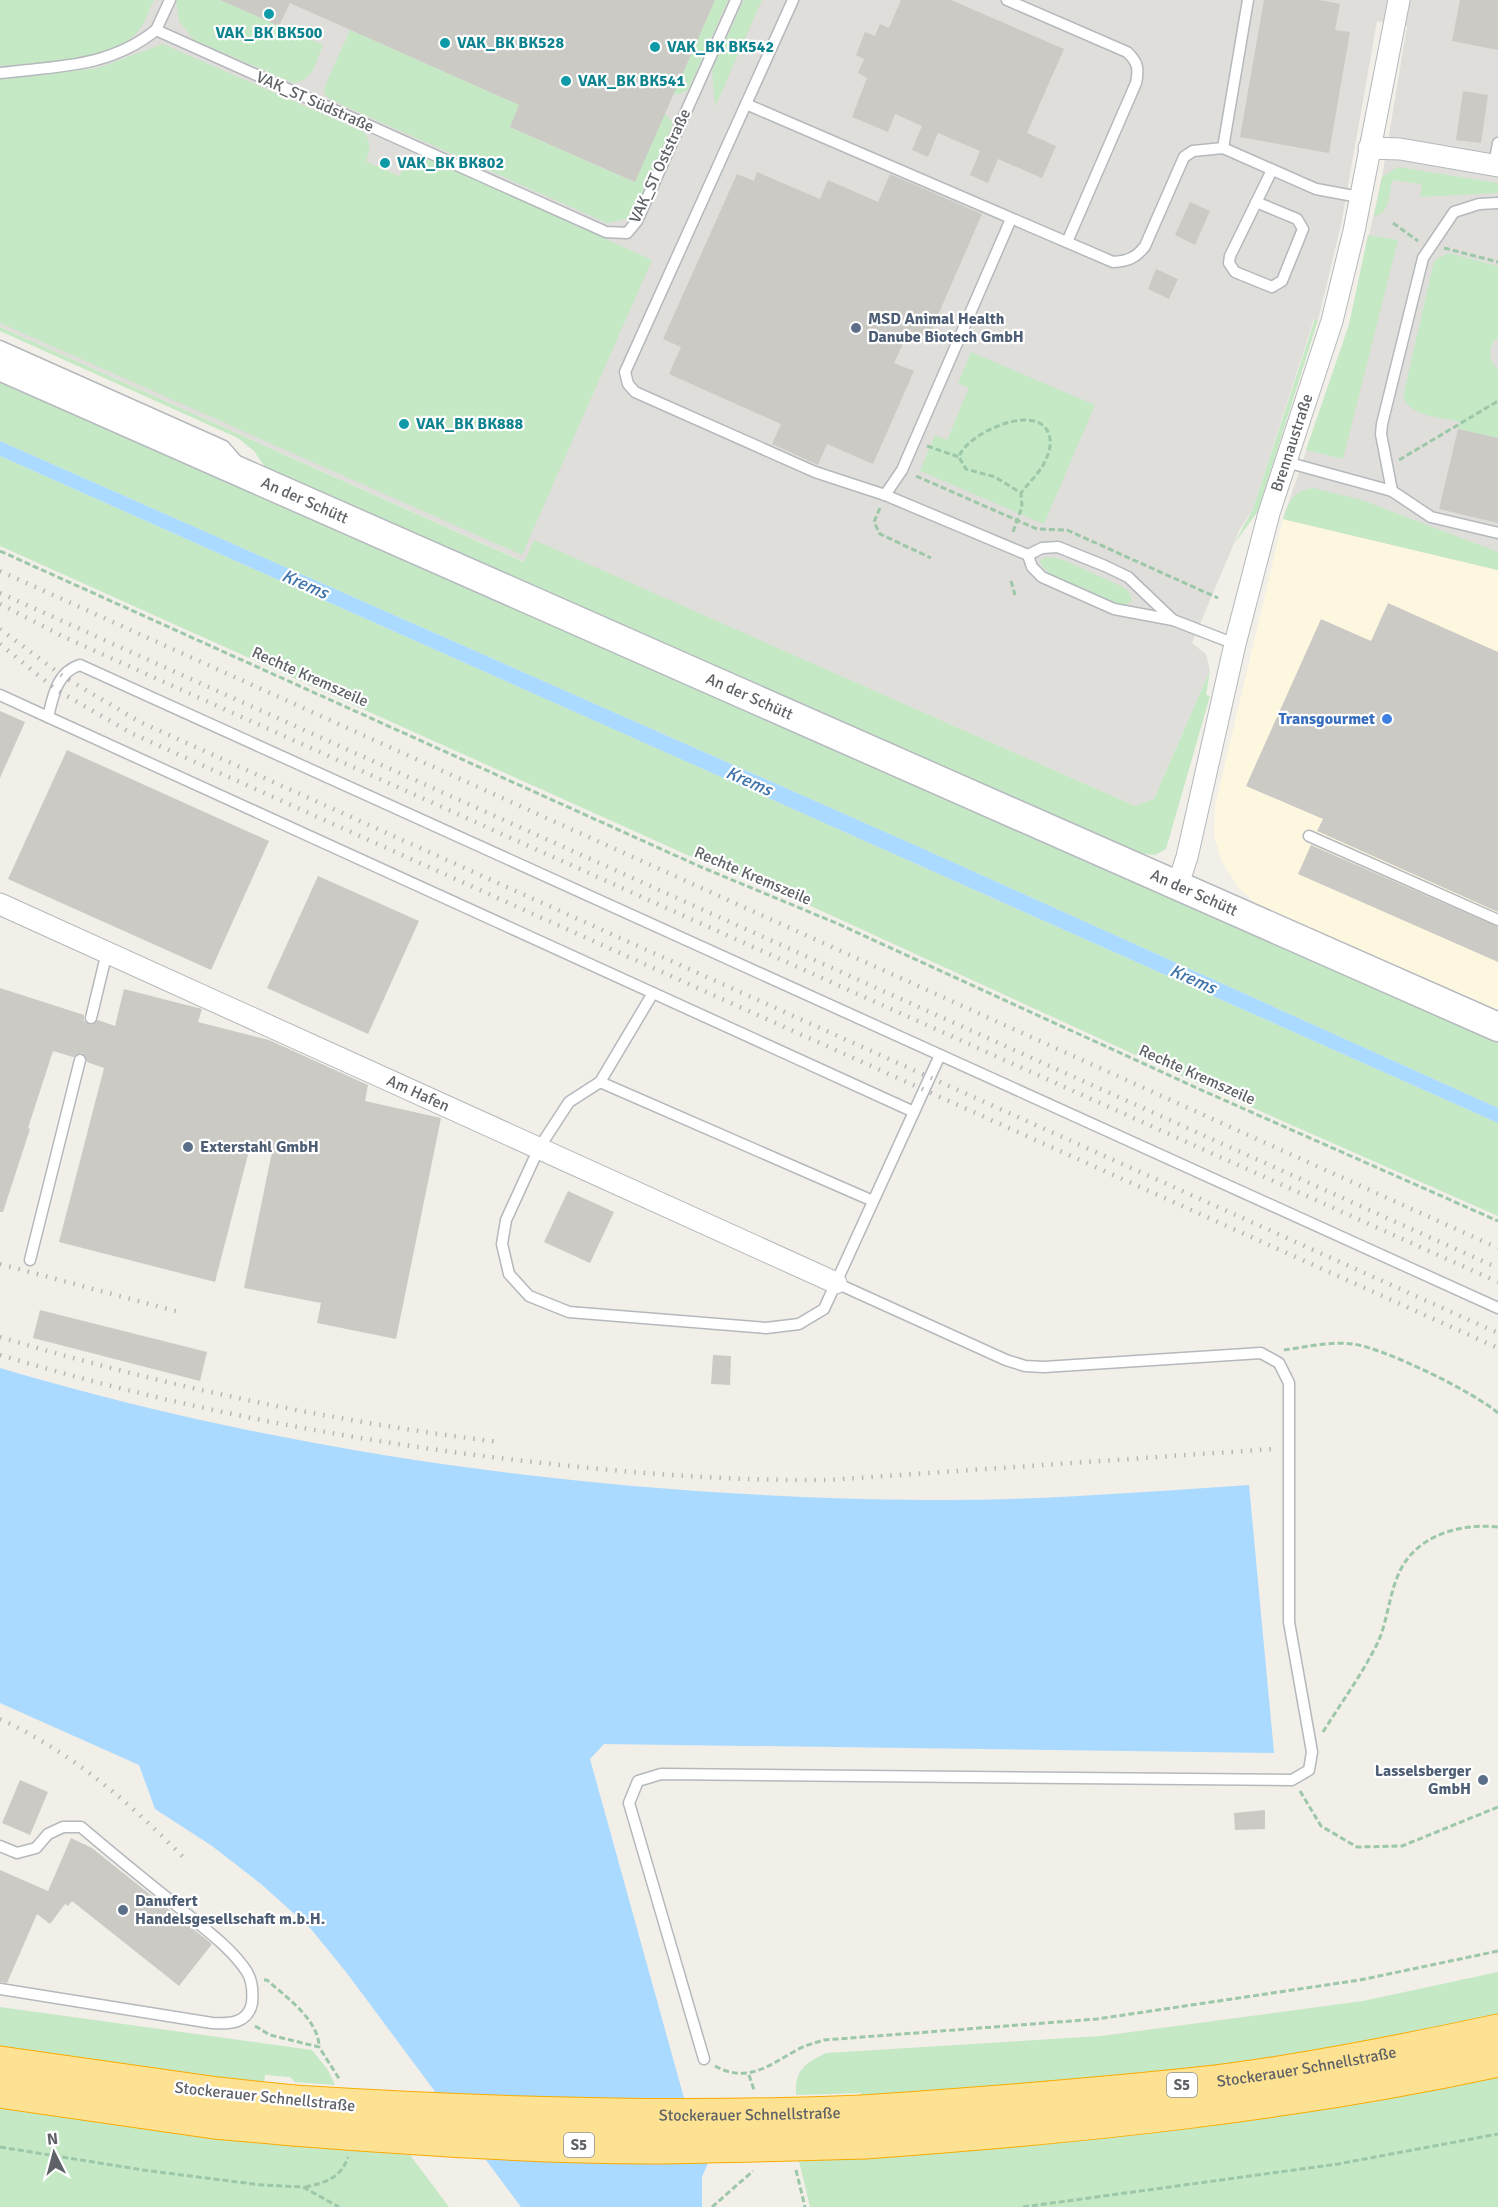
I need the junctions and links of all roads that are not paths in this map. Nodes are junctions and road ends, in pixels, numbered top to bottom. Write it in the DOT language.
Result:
graph roads {
  1 [pos="170,0"];
  2 [pos="736,0"];
  3 [pos="793,0"];
  4 [pos="1007,0"];
  5 [pos="1248,0"];
  6 [pos="1399,0"];
  7 [pos="156,30"];
  8 [pos="0,73"];
  9 [pos="746,104"];
  10 [pos="1498,143"];
  11 [pos="1223,148"];
  12 [pos="1369,148"];
  13 [pos="1496,165"];
  14 [pos="1272,170"];
  15 [pos="1359,197"];
  16 [pos="1256,202"];
  17 [pos="1498,202"];
  18 [pos="1011,219"];
  19 [pos="627,233"];
  20 [pos="1067,242"];
  21 [pos="0,346"];
  22 [pos="0,366"];
  23 [pos="1286,462"];
  24 [pos="244,476"];
  25 [pos="1392,491"];
  26 [pos="885,495"];
  27 [pos="1498,533"];
  28 [pos="1028,555"];
  29 [pos="1173,620"];
  30 [pos="1235,644"];
  31 [pos="0,694"];
  32 [pos="48,717"];
  33 [pos="1309,836"];
  34 [pos="1178,885"];
  35 [pos="0,904"];
  36 [pos="1498,920"];
  37 [pos="107,952"];
  38 [pos="653,993"];
  39 [pos="91,1018"];
  40 [pos="1498,1027"];
  41 [pos="940,1055"];
  42 [pos="80,1060"];
  43 [pos="600,1082"];
  44 [pos="914,1112"];
  45 [pos="539,1148"];
  46 [pos="873,1201"];
  47 [pos="30,1260"];
  48 [pos="836,1283"];
  49 [pos="1498,1308"];
  50 [pos="0,1846"];
  51 [pos="0,1989"];
  52 [pos="1498,2031"];
  53 [pos="704,2059"];
  54 [pos="1498,2060"];
  55 [pos="0,2063"];
  56 [pos="0,2091"];
  57 [pos="293,2116"];
  58 [pos="864,2127"];
  1 -- 7 [label="lane"];
  2 -- 19 [label="lane, VAK_ST Oststraße"];
  3 -- 9 [label="lane"];
  4 -- 20 [label="lane"];
  5 -- 11 [label="lane"];
  6 -- 12 [label="street, Brennaustraße"];
  7 -- 8 [label="lane"];
  7 -- 19 [label="lane, VAK_ST Südstraße"];
  9 -- 18 [label="lane"];
  9 -- 26 [label="lane"];
  10 -- 13 [label="lane"];
  11 -- 14 [label="lane"];
  11 -- 20 [label="lane"];
  12 -- 13 [label="street"];
  12 -- 15 [label="street, Brennaustraße"];
  14 -- 15 [label="lane"];
  14 -- 16 [label="lane"];
  15 -- 23 [label="street, Brennaustraße"];
  16 -- 16 [label="lane"];
  17 -- 25 [label="lane"];
  18 -- 20 [label="lane"];
  18 -- 26 [label="lane"];
  21 -- 24 [label="lane"];
  22 -- 24 [label="street, An der Schütt"];
  23 -- 25 [label="lane"];
  23 -- 30 [label="street, Brennaustraße"];
  24 -- 34 [label="street, An der Schütt"];
  25 -- 27 [label="lane"];
  26 -- 28 [label="lane"];
  28 -- 29 [label="lane"];
  28 -- 29 [label="lane"];
  29 -- 30 [label="lane"];
  30 -- 34 [label="street, Brennaustraße"];
  31 -- 32 [label="lane"];
  32 -- 38 [label="lane"];
  32 -- 41 [label="lane"];
  33 -- 36 [label="lane"];
  34 -- 40 [label="street, An der Schütt"];
  35 -- 37 [label="street, Am Hafen"];
  37 -- 39 [label="lane"];
  37 -- 45 [label="street, Am Hafen"];
  38 -- 43 [label="lane"];
  38 -- 44 [label="lane"];
  41 -- 44 [label="lane"];
  41 -- 49 [label="lane"];
  42 -- 47 [label="lane"];
  43 -- 45 [label="lane"];
  43 -- 46 [label="lane"];
  44 -- 46 [label="lane"];
  45 -- 48 [label="street, Am Hafen"];
  45 -- 48 [label="lane"];
  46 -- 48 [label="lane"];
  48 -- 53 [label="lane"];
  50 -- 51 [label="lane"];
  52 -- 58 [label="highway, Stockerauer Schnellstraße / S5"];
  54 -- 58 [label="highway, Stockerauer Schnellstraße / S5"];
  55 -- 57 [label="highway, Stockerauer Schnellstraße / S5"];
  56 -- 57 [label="highway, Stockerauer Schnellstraße / S5"];
  57 -- 58 [label="highway, Stockerauer Schnellstraße / S5, bridge"];
}
